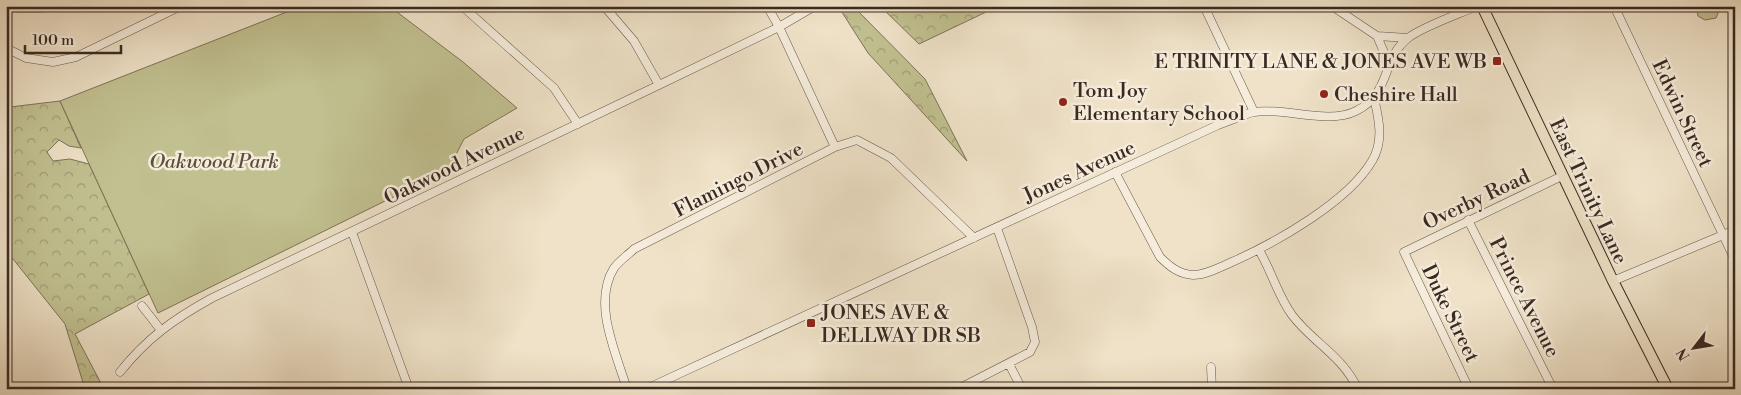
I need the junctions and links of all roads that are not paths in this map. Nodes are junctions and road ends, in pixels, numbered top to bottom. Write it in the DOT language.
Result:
graph roads {
  1 [pos="181,6"];
  2 [pos="462,6"];
  3 [pos="604,6"];
  4 [pos="767,6"];
  5 [pos="816,6"];
  6 [pos="1204,6"];
  7 [pos="1332,6"];
  8 [pos="1477,6"];
  9 [pos="1482,6"];
  10 [pos="1614,6"];
  11 [pos="1733,6"];
  12 [pos="1735,10"];
  13 [pos="779,27"];
  14 [pos="1377,36"];
  15 [pos="1408,38"];
  16 [pos="6,48"];
  17 [pos="1389,64"];
  18 [pos="659,85"];
  19 [pos="1374,98"];
  20 [pos="1254,112"];
  21 [pos="578,124"];
  22 [pos="835,147"];
  23 [pos="1115,172"];
  24 [pos="1562,176"];
  25 [pos="1468,220"];
  26 [pos="997,228"];
  27 [pos="1735,230"];
  28 [pos="352,232"];
  29 [pos="1722,235"];
  30 [pos="974,238"];
  31 [pos="1259,250"];
  32 [pos="1404,252"];
  33 [pos="1735,260"];
  34 [pos="1613,281"];
  35 [pos="142,306"];
  36 [pos="160,330"];
  37 [pos="1009,364"];
  38 [pos="1211,367"];
  39 [pos="120,372"];
  40 [pos="673,377"];
  41 [pos="409,389"];
  42 [pos="627,389"];
  43 [pos="646,389"];
  44 [pos="666,389"];
  45 [pos="958,389"];
  46 [pos="1022,389"];
  47 [pos="1212,389"];
  48 [pos="1358,389"];
  49 [pos="1469,389"];
  50 [pos="1553,389"];
  51 [pos="1668,389"];
  1 -- 16 [label="street"];
  2 -- 21 [label="street"];
  3 -- 18 [label="street"];
  4 -- 13 [label="street"];
  5 -- 13 [label="street, Oakwood Avenue"];
  6 -- 20 [label="street"];
  7 -- 14 [label="street"];
  8 -- 15 [label="street, Jones Avenue"];
  9 -- 24 [label="main road, East Trinity Lane"];
  10 -- 29 [label="street, Edwin Street"];
  11 -- 12 [label="street"];
  13 -- 18 [label="street, Oakwood Avenue"];
  13 -- 22 [label="street"];
  14 -- 15 [label="street"];
  14 -- 17 [label="street"];
  15 -- 17 [label="street, Jones Avenue"];
  17 -- 19 [label="street, Jones Avenue"];
  18 -- 21 [label="street, Oakwood Avenue"];
  19 -- 20 [label="street, Jones Avenue"];
  19 -- 31 [label="street"];
  20 -- 23 [label="street, Jones Avenue"];
  21 -- 28 [label="street, Oakwood Avenue"];
  22 -- 30 [label="street, Flamingo Drive"];
  22 -- 42 [label="street, Flamingo Drive"];
  23 -- 26 [label="street, Jones Avenue"];
  23 -- 31 [label="street"];
  24 -- 25 [label="street, Overby Road"];
  24 -- 34 [label="main road, East Trinity Lane"];
  25 -- 32 [label="street, Overby Road"];
  25 -- 50 [label="street, Prince Avenue"];
  26 -- 30 [label="street, Jones Avenue"];
  26 -- 37 [label="street"];
  27 -- 29 [label="street"];
  28 -- 36 [label="street, Oakwood Avenue"];
  28 -- 41 [label="street"];
  29 -- 33 [label="street, Edwin Street"];
  29 -- 34 [label="street"];
  30 -- 40 [label="street, Jones Avenue"];
  31 -- 48 [label="street"];
  32 -- 49 [label="street, Duke Street"];
  34 -- 51 [label="main road, East Trinity Lane"];
  35 -- 36 [label="street"];
  36 -- 39 [label="street, Oakwood Avenue"];
  37 -- 45 [label="street"];
  37 -- 46 [label="street"];
  38 -- 47 [label="street"];
  40 -- 43 [label="street, Jones Avenue"];
  40 -- 44 [label="street"];
}
